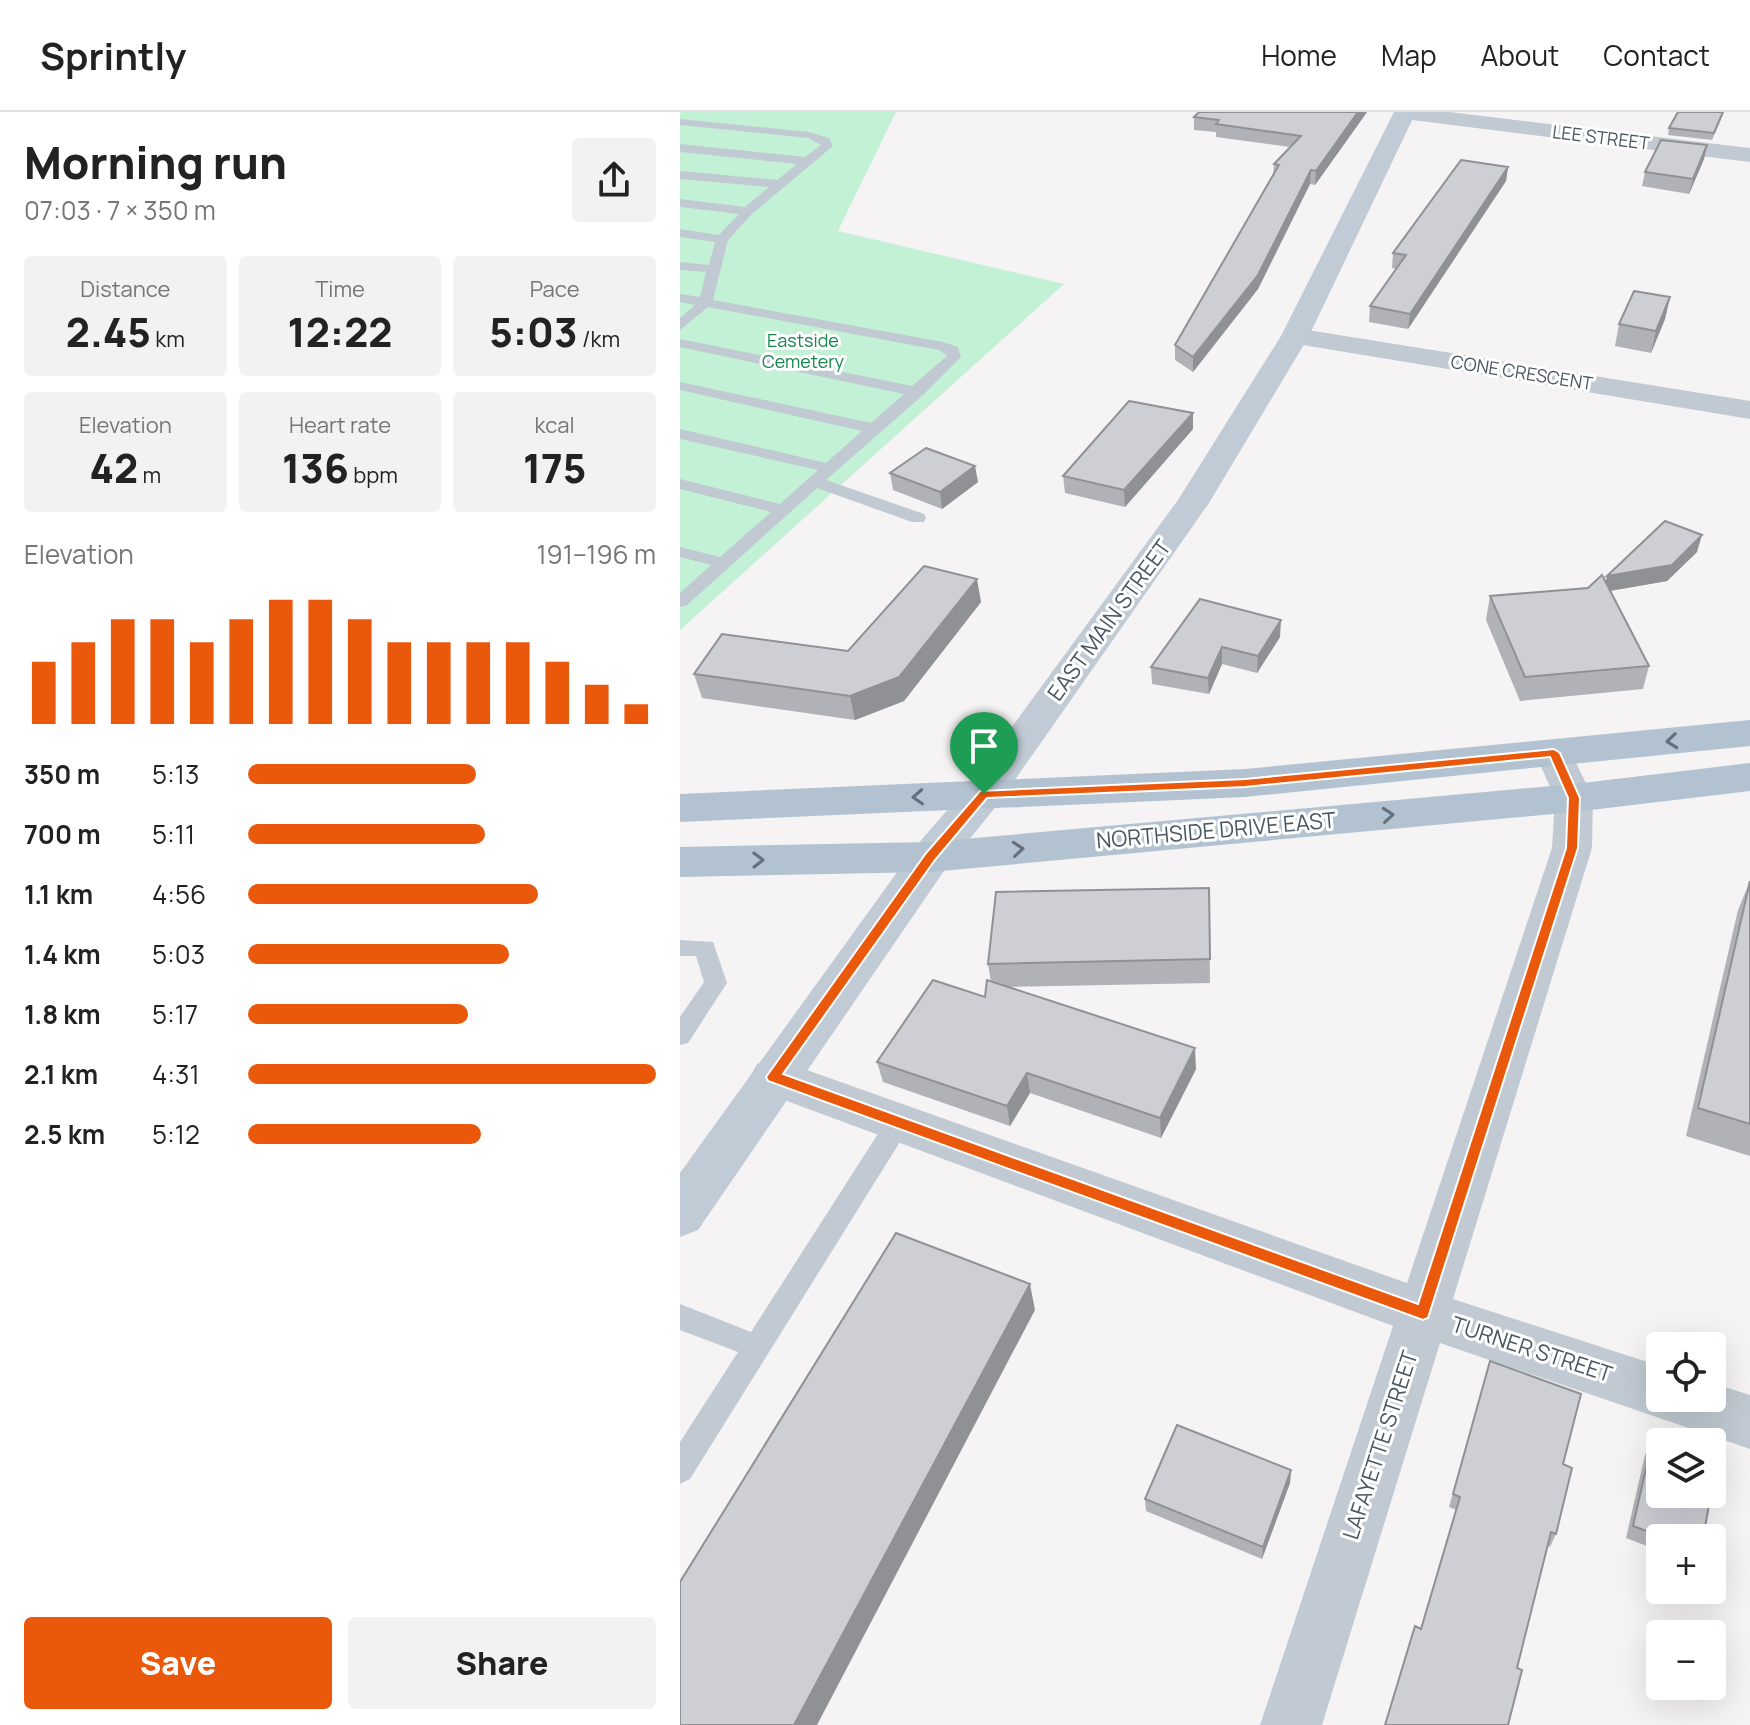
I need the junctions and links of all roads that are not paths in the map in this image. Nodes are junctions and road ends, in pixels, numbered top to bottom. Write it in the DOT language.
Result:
graph roads {
  1 [pos="1404,113"];
  2 [pos="680,122"];
  3 [pos="680,148"];
  4 [pos="1750,155"];
  5 [pos="807,161"];
  6 [pos="680,175"];
  7 [pos="779,184"];
  8 [pos="680,203"];
  9 [pos="748,211"];
  10 [pos="680,233"];
  11 [pos="722,239"];
  12 [pos="680,266"];
  13 [pos="714,269"];
  14 [pos="680,298"];
  15 [pos="705,303"];
  16 [pos="680,326"];
  17 [pos="1295,336"];
  18 [pos="680,343"];
  19 [pos="680,386"];
  20 [pos="918,392"];
  21 [pos="1750,410"];
  22 [pos="876,429"];
  23 [pos="680,434"];
  24 [pos="832,469"];
  25 [pos="816,482"];
  26 [pos="680,484"];
  27 [pos="785,510"];
  28 [pos="918,518"];
  29 [pos="680,552"];
  30 [pos="723,563"];
  31 [pos="680,602"];
  32 [pos="1750,733"];
  33 [pos="1554,753"];
  34 [pos="1750,777"];
  35 [pos="984,794"];
  36 [pos="1574,798"];
  37 [pos="680,808"];
  38 [pos="931,857"];
  39 [pos="680,862"];
  40 [pos="680,948"];
  41 [pos="680,1036"];
  42 [pos="773,1077"];
  43 [pos="899,1122"];
  44 [pos="680,1214"];
  45 [pos="1423,1313"];
  46 [pos="680,1317"];
  47 [pos="757,1347"];
  48 [pos="1646,1387"];
  49 [pos="1720,1412"];
  50 [pos="1750,1422"];
  51 [pos="680,1469"];
  52 [pos="1291,1725"];
  1 -- 4 [label="street, LEE STREET"];
  1 -- 17 [label="main road, EAST MAIN STREET"];
  2 -- 5 [label="lane"];
  3 -- 5 [label="lane"];
  5 -- 7 [label="lane"];
  6 -- 7 [label="lane"];
  7 -- 9 [label="lane"];
  8 -- 9 [label="lane"];
  9 -- 11 [label="lane"];
  10 -- 11 [label="lane"];
  11 -- 13 [label="lane"];
  12 -- 13 [label="lane"];
  13 -- 15 [label="lane"];
  14 -- 15 [label="lane"];
  15 -- 16 [label="lane"];
  15 -- 20 [label="lane"];
  17 -- 21 [label="street, CONE CRESCENT"];
  17 -- 35 [label="main road, EAST MAIN STREET"];
  18 -- 20 [label="lane"];
  19 -- 22 [label="lane"];
  20 -- 22 [label="lane"];
  22 -- 24 [label="lane"];
  23 -- 24 [label="lane"];
  24 -- 25 [label="lane"];
  25 -- 27 [label="lane"];
  25 -- 28 [label="lane"];
  26 -- 27 [label="lane"];
  27 -- 30 [label="lane"];
  29 -- 30 [label="lane"];
  30 -- 31 [label="lane"];
  32 -- 33 [label="main road, NORTHSIDE DRIVE EAST, one-way"];
  33 -- 35 [label="main road, NORTHSIDE DRIVE EAST"];
  33 -- 36 [label="street, LAFAYETTE STREET"];
  34 -- 36 [label="main road, NORTHSIDE DRIVE EAST"];
  35 -- 37 [label="main road, NORTHSIDE DRIVE EAST, one-way"];
  35 -- 38 [label="main road, EAST MAIN STREET"];
  38 -- 36 [label="main road, NORTHSIDE DRIVE EAST, one-way"];
  36 -- 45 [label="street, LAFAYETTE STREET"];
  39 -- 38 [label="main road, NORTHSIDE DRIVE EAST, one-way"];
  38 -- 42 [label="main road, EAST MAIN STREET"];
  40 -- 41 [label="lane"];
  42 -- 43 [label="street, TURNER STREET"];
  42 -- 44 [label="main road, EAST MAIN STREET"];
  43 -- 45 [label="street, TURNER STREET"];
  43 -- 47 [label="lane"];
  45 -- 48 [label="street, TURNER STREET"];
  45 -- 52 [label="street, LAFAYETTE STREET"];
  46 -- 47 [label="lane"];
  47 -- 51 [label="lane"];
  49 -- 50 [label="street"];
}
